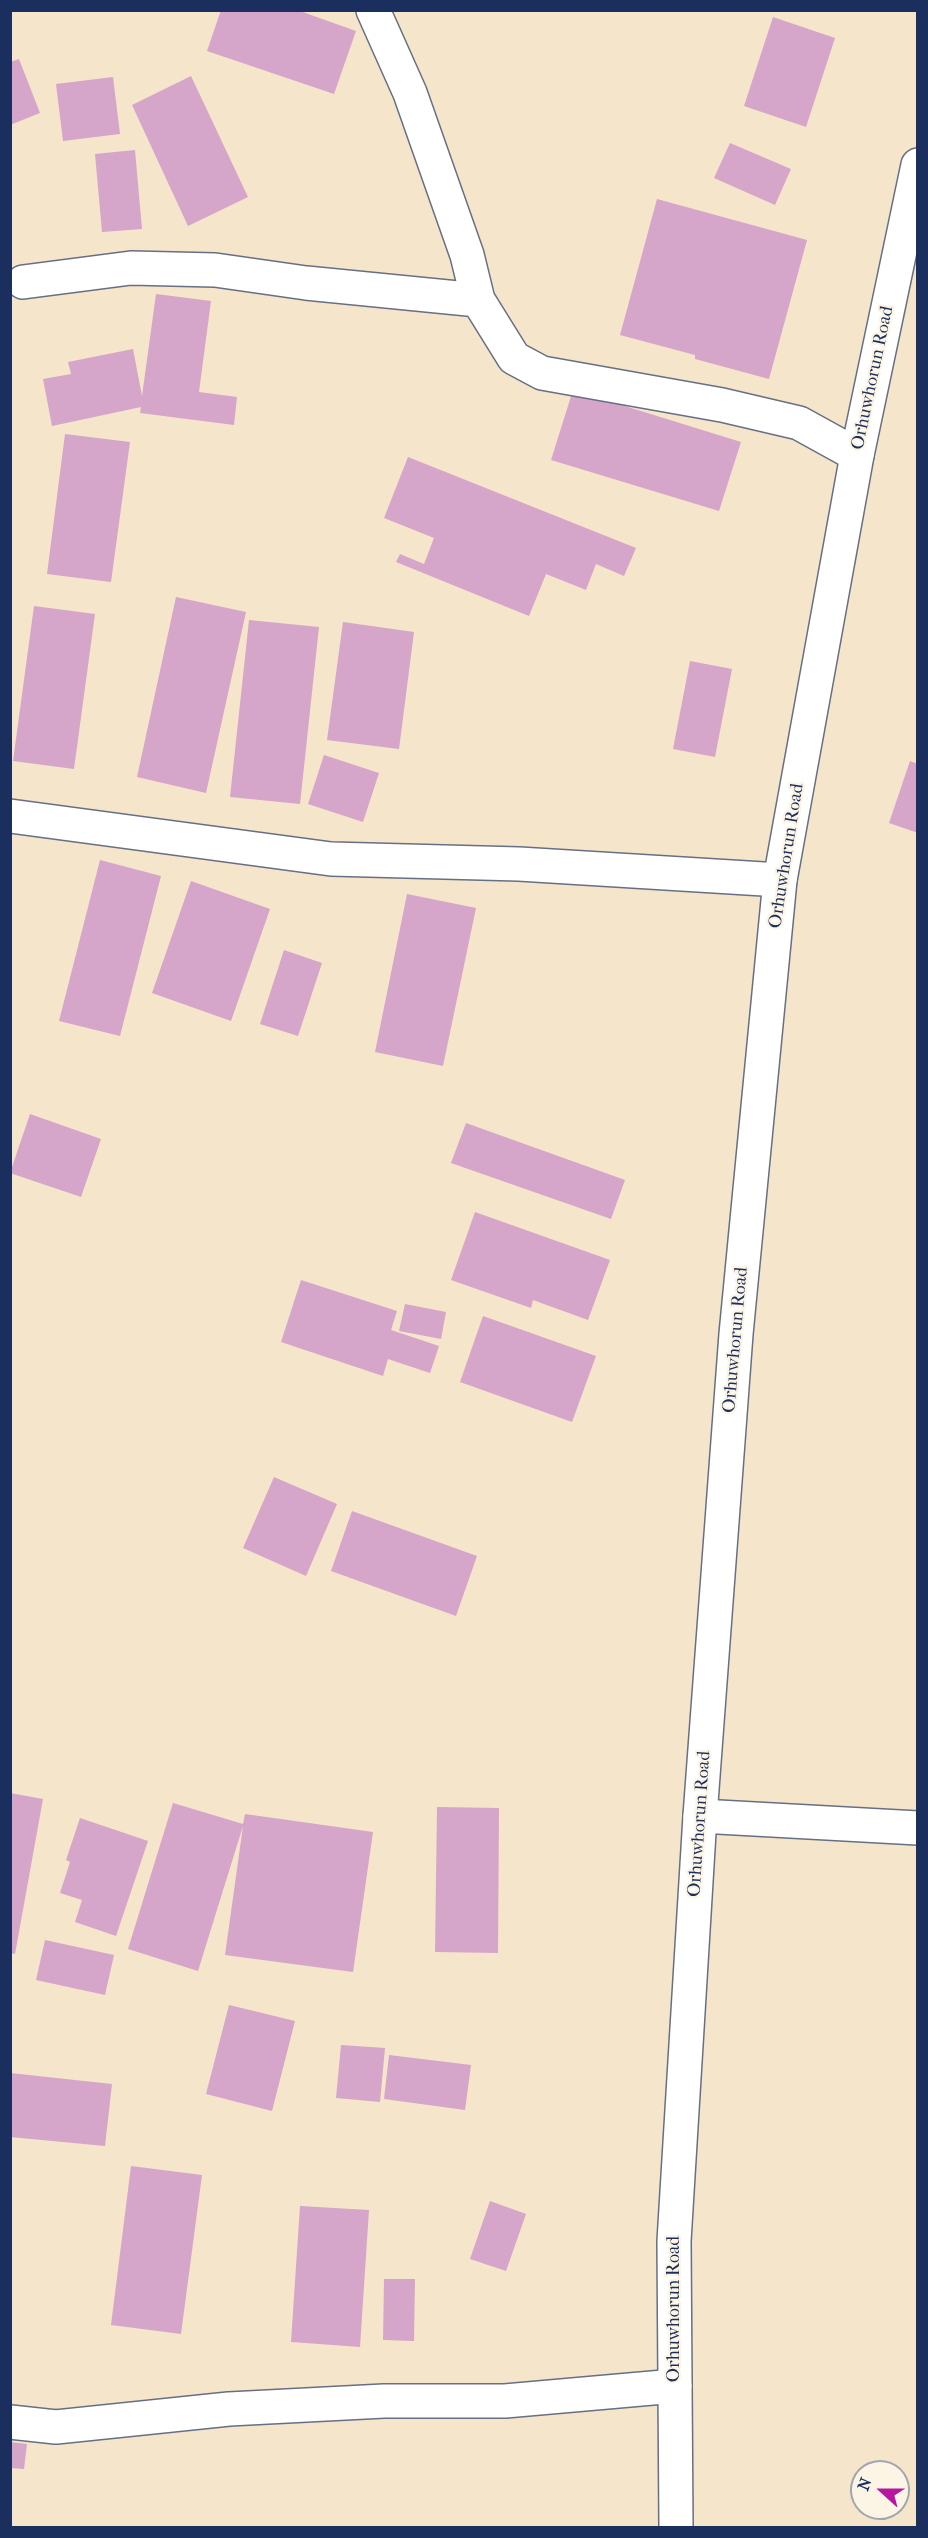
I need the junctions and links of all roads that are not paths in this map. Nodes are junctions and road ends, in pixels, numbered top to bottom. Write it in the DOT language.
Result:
graph roads {
  1 [pos="374,10"];
  2 [pos="918,165"];
  3 [pos="23,282"];
  4 [pos="478,300"];
  5 [pos="857,455"];
  6 [pos="10,816"];
  7 [pos="780,880"];
  8 [pos="700,1816"];
  9 [pos="918,1828"];
  10 [pos="675,2385"];
  11 [pos="10,2422"];
  12 [pos="676,2528"];
  1 -- 4 [label="street"];
  2 -- 5 [label="street, Orhuwhorun Road"];
  3 -- 4 [label="street"];
  4 -- 5 [label="street"];
  5 -- 7 [label="street, Orhuwhorun Road"];
  6 -- 7 [label="street"];
  7 -- 8 [label="street, Orhuwhorun Road"];
  8 -- 9 [label="street"];
  8 -- 10 [label="street, Orhuwhorun Road"];
  10 -- 11 [label="street"];
  10 -- 12 [label="street, Orhuwhorun Road"];
}
